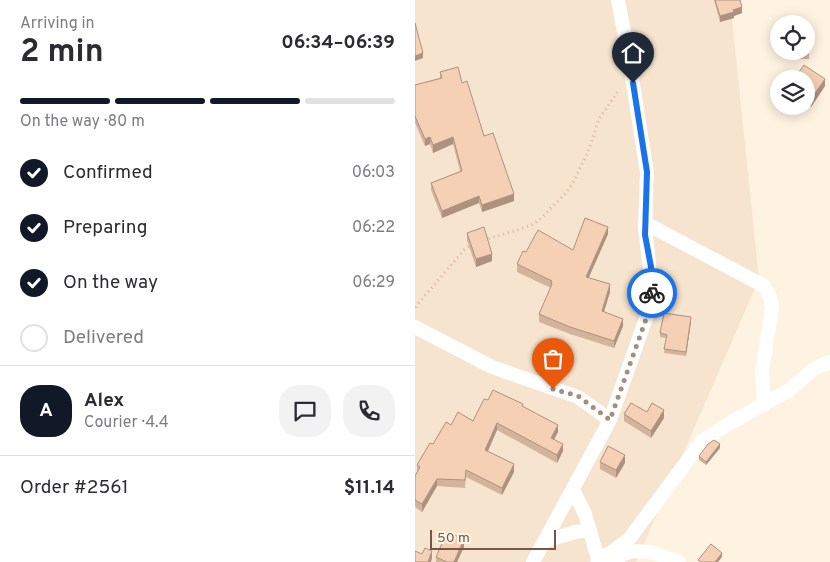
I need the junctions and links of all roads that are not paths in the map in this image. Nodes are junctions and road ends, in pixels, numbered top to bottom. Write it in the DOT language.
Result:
graph roads {
  1 [pos="617,0"];
  2 [pos="645,223"];
  3 [pos="415,327"];
  4 [pos="415,340"];
  5 [pos="830,362"];
  6 [pos="764,405"];
  7 [pos="610,420"];
  8 [pos="573,490"];
  9 [pos="590,530"];
  10 [pos="545,541"];
  11 [pos="600,561"];
  12 [pos="533,562"];
  13 [pos="679,562"];
  1 -- 2 [label="street"];
  2 -- 6 [label="street"];
  2 -- 7 [label="street"];
  3 -- 4 [label="street"];
  3 -- 7 [label="street"];
  5 -- 6 [label="street"];
  6 -- 11 [label="street"];
  7 -- 8 [label="street"];
  8 -- 9 [label="street"];
  8 -- 10 [label="street"];
  9 -- 10 [label="street"];
  9 -- 11 [label="street"];
  10 -- 12 [label="street"];
  11 -- 13 [label="street"];
}
